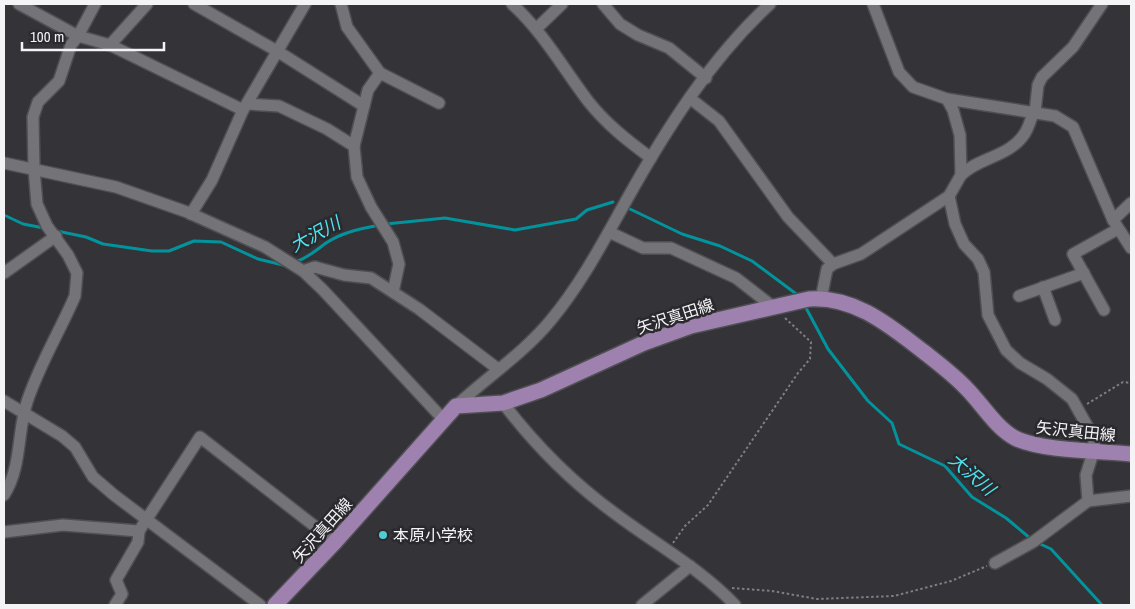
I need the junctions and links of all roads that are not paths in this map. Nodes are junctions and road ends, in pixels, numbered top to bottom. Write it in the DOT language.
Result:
graph roads {
  1 [pos="18,4"];
  2 [pos="95,4"];
  3 [pos="147,4"];
  4 [pos="194,4"];
  5 [pos="305,4"];
  6 [pos="341,4"];
  7 [pos="512,4"];
  8 [pos="562,4"];
  9 [pos="603,4"];
  10 [pos="768,4"];
  11 [pos="874,4"];
  12 [pos="1102,4"];
  13 [pos="536,29"];
  14 [pos="78,36"];
  15 [pos="110,45"];
  16 [pos="277,51"];
  17 [pos="380,73"];
  18 [pos="706,78"];
  19 [pos="691,99"];
  20 [pos="947,99"];
  21 [pos="439,103"];
  22 [pos="364,106"];
  23 [pos="245,107"];
  24 [pos="1034,111"];
  25 [pos="354,146"];
  26 [pos="651,158"];
  27 [pos="4,163"];
  28 [pos="34,170"];
  29 [pos="961,175"];
  30 [pos="949,196"];
  31 [pos="1131,203"];
  32 [pos="192,214"];
  33 [pos="1115,224"];
  34 [pos="609,232"];
  35 [pos="56,236"];
  36 [pos="1131,248"];
  37 [pos="833,264"];
  38 [pos="302,271"];
  39 [pos="1084,273"];
  40 [pos="4,274"];
  41 [pos="1043,287"];
  42 [pos="393,292"];
  43 [pos="1019,296"];
  44 [pos="821,298"];
  45 [pos="772,306"];
  46 [pos="1104,310"];
  47 [pos="1055,320"];
  48 [pos="498,369"];
  49 [pos="4,401"];
  50 [pos="503,403"];
  51 [pos="456,406"];
  52 [pos="24,412"];
  53 [pos="443,419"];
  54 [pos="1094,450"];
  55 [pos="1131,454"];
  56 [pos="4,495"];
  57 [pos="1131,496"];
  58 [pos="1088,501"];
  59 [pos="143,526"];
  60 [pos="4,532"];
  61 [pos="336,542"];
  62 [pos="995,563"];
  63 [pos="690,566"];
  64 [pos="115,605"];
  65 [pos="260,605"];
  66 [pos="275,605"];
  67 [pos="642,605"];
  68 [pos="735,605"];
  1 -- 14 [label="street"];
  2 -- 14 [label="street"];
  3 -- 15 [label="street"];
  4 -- 16 [label="street"];
  5 -- 16 [label="street"];
  6 -- 17 [label="street"];
  7 -- 13 [label="street"];
  8 -- 13 [label="street"];
  9 -- 18 [label="street"];
  10 -- 18 [label="street"];
  11 -- 20 [label="street"];
  12 -- 24 [label="street"];
  13 -- 26 [label="street"];
  14 -- 15 [label="street"];
  14 -- 28 [label="street"];
  15 -- 23 [label="street"];
  16 -- 22 [label="street"];
  16 -- 23 [label="street"];
  17 -- 21 [label="street"];
  17 -- 22 [label="street"];
  18 -- 19 [label="street"];
  19 -- 26 [label="street"];
  19 -- 37 [label="street"];
  20 -- 24 [label="street"];
  20 -- 29 [label="street"];
  22 -- 25 [label="street"];
  23 -- 25 [label="street"];
  23 -- 32 [label="street"];
  24 -- 29 [label="street"];
  24 -- 33 [label="street"];
  25 -- 42 [label="street"];
  26 -- 34 [label="street"];
  27 -- 28 [label="street"];
  28 -- 32 [label="street"];
  28 -- 35 [label="street"];
  29 -- 30 [label="street"];
  30 -- 37 [label="street"];
  30 -- 54 [label="street"];
  31 -- 33 [label="street"];
  32 -- 38 [label="street"];
  33 -- 36 [label="street"];
  33 -- 39 [label="street"];
  34 -- 45 [label="street"];
  34 -- 48 [label="street"];
  35 -- 40 [label="street"];
  35 -- 52 [label="street"];
  37 -- 44 [label="street"];
  38 -- 42 [label="street"];
  38 -- 53 [label="street"];
  39 -- 41 [label="street"];
  39 -- 46 [label="street"];
  41 -- 43 [label="street"];
  41 -- 47 [label="street"];
  42 -- 48 [label="street"];
  44 -- 45 [label="main road, 矢沢真田線"];
  44 -- 54 [label="main road, 矢沢真田線"];
  45 -- 50 [label="main road, 矢沢真田線"];
  48 -- 51 [label="street"];
  49 -- 52 [label="street"];
  50 -- 51 [label="main road, 矢沢真田線"];
  50 -- 63 [label="street"];
  51 -- 53 [label="main road, 矢沢真田線"];
  52 -- 56 [label="street"];
  52 -- 59 [label="street"];
  53 -- 61 [label="main road, 矢沢真田線"];
  54 -- 55 [label="main road, 矢沢真田線"];
  54 -- 58 [label="street"];
  57 -- 58 [label="street"];
  58 -- 62 [label="street"];
  59 -- 60 [label="street"];
  59 -- 61 [label="street"];
  59 -- 64 [label="street"];
  59 -- 65 [label="street"];
  61 -- 66 [label="main road, 矢沢真田線"];
  63 -- 67 [label="street"];
  63 -- 68 [label="street"];
}
